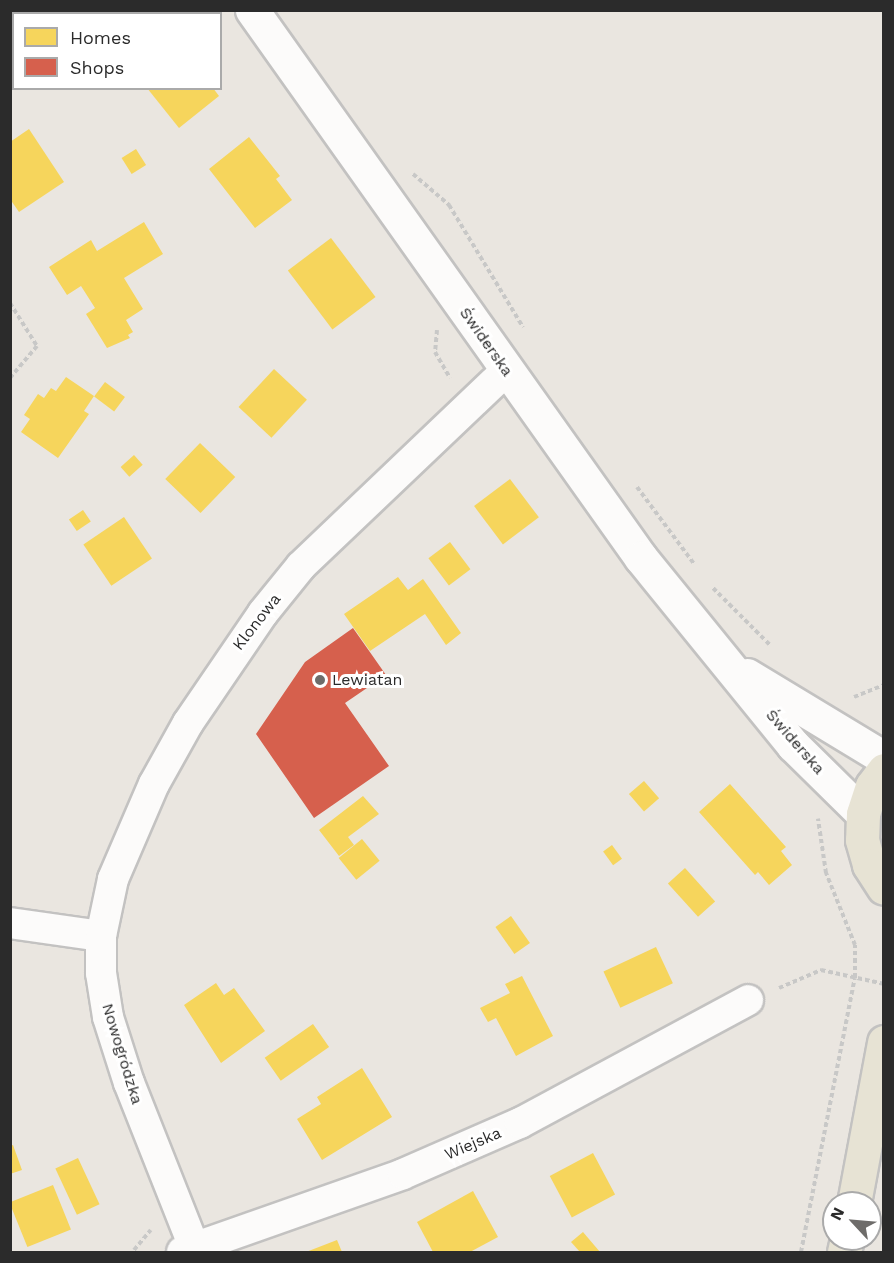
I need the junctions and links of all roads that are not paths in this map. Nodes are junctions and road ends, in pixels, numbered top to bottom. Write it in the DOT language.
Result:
graph roads {
  1 [pos="252,10"];
  2 [pos="506,371"];
  3 [pos="732,666"];
  4 [pos="884,758"];
  5 [pos="884,770"];
  6 [pos="863,814"];
  7 [pos="884,888"];
  8 [pos="10,923"];
  9 [pos="101,936"];
  10 [pos="748,1000"];
  11 [pos="884,1042"];
  12 [pos="856,1191"];
  13 [pos="191,1251"];
  1 -- 2 [label="street, Świderska"];
  2 -- 3 [label="street, Świderska"];
  2 -- 9 [label="street, Klonowa"];
  3 -- 4 [label="street, Świderska"];
  3 -- 6 [label="street, Świderska"];
  5 -- 6 [label="main road"];
  6 -- 7 [label="main road"];
  8 -- 9 [label="street"];
  9 -- 13 [label="street, Nowogródzka"];
  10 -- 13 [label="street, Wiejska"];
  11 -- 12 [label="main road"];
}
